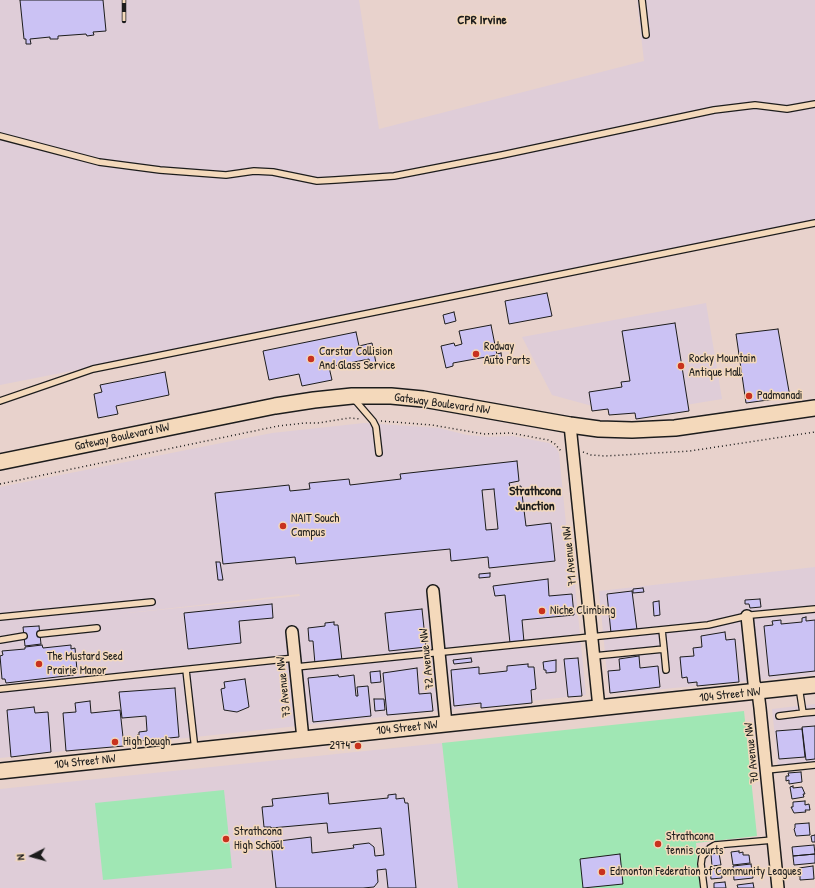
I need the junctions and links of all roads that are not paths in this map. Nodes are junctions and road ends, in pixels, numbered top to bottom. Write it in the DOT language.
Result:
graph roads {
  1 [pos="642,0"];
  2 [pos="646,35"];
  3 [pos="815,104"];
  4 [pos="0,136"];
  5 [pos="815,223"];
  6 [pos="352,396"];
  7 [pos="0,401"];
  8 [pos="815,408"];
  9 [pos="570,425"];
  10 [pos="379,453"];
  11 [pos="0,462"];
  12 [pos="433,591"];
  13 [pos="152,602"];
  14 [pos="815,609"];
  15 [pos="747,616"];
  16 [pos="0,617"];
  17 [pos="97,628"];
  18 [pos="662,630"];
  19 [pos="292,632"];
  20 [pos="40,634"];
  21 [pos="24,636"];
  22 [pos="592,637"];
  23 [pos="0,640"];
  24 [pos="664,649"];
  25 [pos="439,653"];
  26 [pos="594,656"];
  27 [pos="295,663"];
  28 [pos="186,670"];
  29 [pos="666,670"];
  30 [pos="815,685"];
  31 [pos="800,687"];
  32 [pos="0,689"];
  33 [pos="758,692"];
  34 [pos="599,708"];
  35 [pos="815,712"];
  36 [pos="803,714"];
  37 [pos="779,716"];
  38 [pos="446,724"];
  39 [pos="302,739"];
  40 [pos="195,750"];
  41 [pos="815,765"];
  42 [pos="0,770"];
  43 [pos="766,770"];
  44 [pos="773,840"];
  45 [pos="704,888"];
  46 [pos="778,888"];
  1 -- 2 [label="lane"];
  3 -- 4 [label="lane"];
  5 -- 7 [label="lane"];
  6 -- 9 [label="main road, Gateway Boulevard NW"];
  6 -- 10 [label="lane"];
  6 -- 11 [label="main road, Gateway Boulevard NW"];
  8 -- 9 [label="main road, Gateway Boulevard NW"];
  9 -- 22 [label="street, 71 Avenue NW"];
  12 -- 25 [label="street, 72 Avenue NW"];
  13 -- 16 [label="lane"];
  14 -- 15 [label="lane"];
  15 -- 18 [label="lane"];
  15 -- 33 [label="street, 70 Avenue NW"];
  17 -- 20 [label="lane"];
  18 -- 22 [label="lane"];
  18 -- 24 [label="lane"];
  19 -- 27 [label="street, 73 Avenue NW"];
  21 -- 23 [label="lane"];
  22 -- 25 [label="lane"];
  22 -- 26 [label="street, 71 Avenue NW"];
  24 -- 26 [label="lane"];
  24 -- 29 [label="lane"];
  25 -- 27 [label="lane"];
  25 -- 38 [label="street, 72 Avenue NW"];
  26 -- 34 [label="street, 71 Avenue NW"];
  27 -- 28 [label="lane"];
  27 -- 39 [label="street, 73 Avenue NW"];
  28 -- 32 [label="lane"];
  28 -- 40 [label="lane"];
  30 -- 31 [label="main road, 104 Street NW"];
  31 -- 33 [label="main road, 104 Street NW"];
  31 -- 36 [label="lane"];
  33 -- 34 [label="main road, 104 Street NW"];
  33 -- 43 [label="street, 70 Avenue NW"];
  34 -- 38 [label="main road, 104 Street NW"];
  35 -- 36 [label="lane"];
  36 -- 37 [label="lane"];
  38 -- 39 [label="main road, 104 Street NW"];
  39 -- 40 [label="main road, 104 Street NW"];
  40 -- 42 [label="main road, 104 Street NW"];
  41 -- 43 [label="lane"];
  43 -- 44 [label="street, 70 Avenue NW"];
  44 -- 45 [label="lane"];
  44 -- 46 [label="street, 70 Avenue NW"];
}
